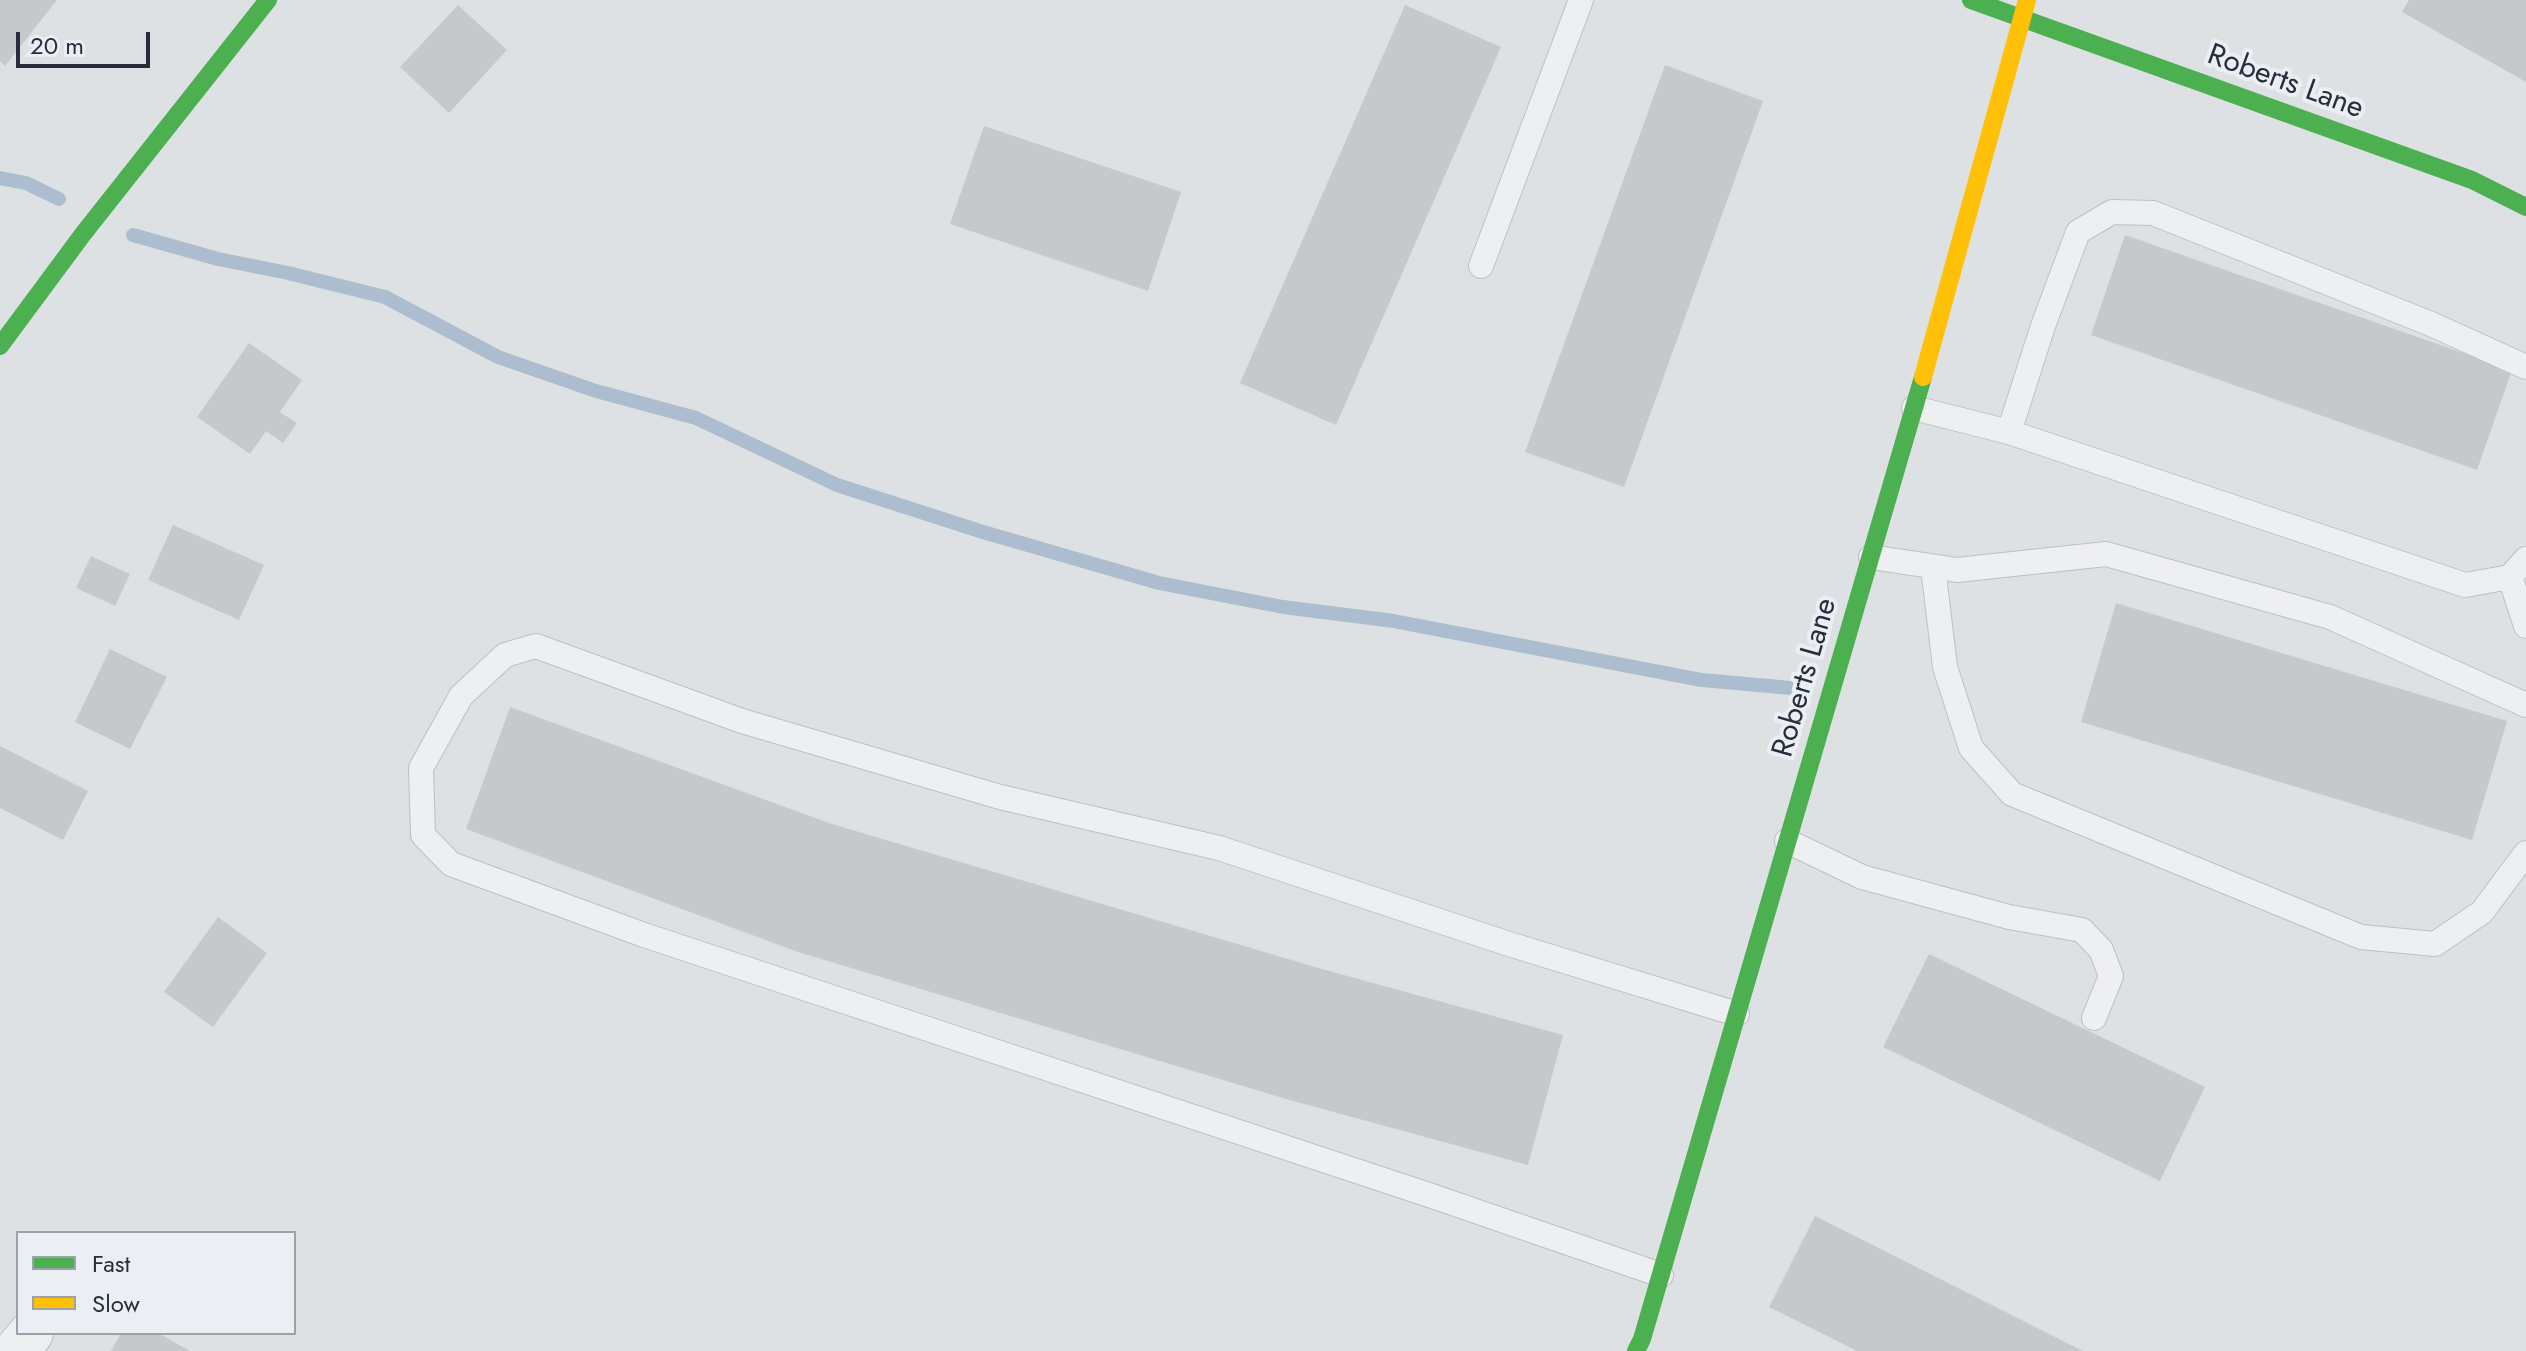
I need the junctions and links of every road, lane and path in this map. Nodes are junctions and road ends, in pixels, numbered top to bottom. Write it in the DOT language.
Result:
graph roads {
  1 [pos="268,0"];
  2 [pos="1581,0"];
  3 [pos="1971,0"];
  4 [pos="2027,0"];
  5 [pos="2021,19"];
  6 [pos="2526,207"];
  7 [pos="1481,266"];
  8 [pos="0,346"];
  9 [pos="2526,367"];
  10 [pos="1914,408"];
  11 [pos="2009,432"];
  12 [pos="1871,557"];
  13 [pos="2526,559"];
  14 [pos="1933,567"];
  15 [pos="2510,577"];
  16 [pos="2526,626"];
  17 [pos="2526,705"];
  18 [pos="1787,841"];
  19 [pos="2526,853"];
  20 [pos="1737,1014"];
  21 [pos="2094,1018"];
  22 [pos="1661,1275"];
  23 [pos="29,1335"];
  24 [pos="16,1351"];
  25 [pos="1636,1351"];
  1 -- 8 [label="street"];
  2 -- 7 [label="lane"];
  3 -- 5 [label="street, Roberts Lane"];
  4 -- 5 [label="street"];
  5 -- 6 [label="street, Roberts Lane"];
  5 -- 10 [label="street, Roberts Lane"];
  9 -- 11 [label="lane"];
  10 -- 11 [label="lane"];
  10 -- 12 [label="street, Roberts Lane"];
  11 -- 15 [label="lane"];
  12 -- 14 [label="lane"];
  12 -- 18 [label="street, Roberts Lane"];
  13 -- 15 [label="lane"];
  14 -- 17 [label="lane"];
  14 -- 19 [label="lane"];
  15 -- 16 [label="lane"];
  18 -- 20 [label="street, Roberts Lane"];
  18 -- 21 [label="lane"];
  20 -- 22 [label="street, Roberts Lane"];
  20 -- 22 [label="lane"];
  22 -- 25 [label="street, Roberts Lane"];
  23 -- 24 [label="street"];
}
